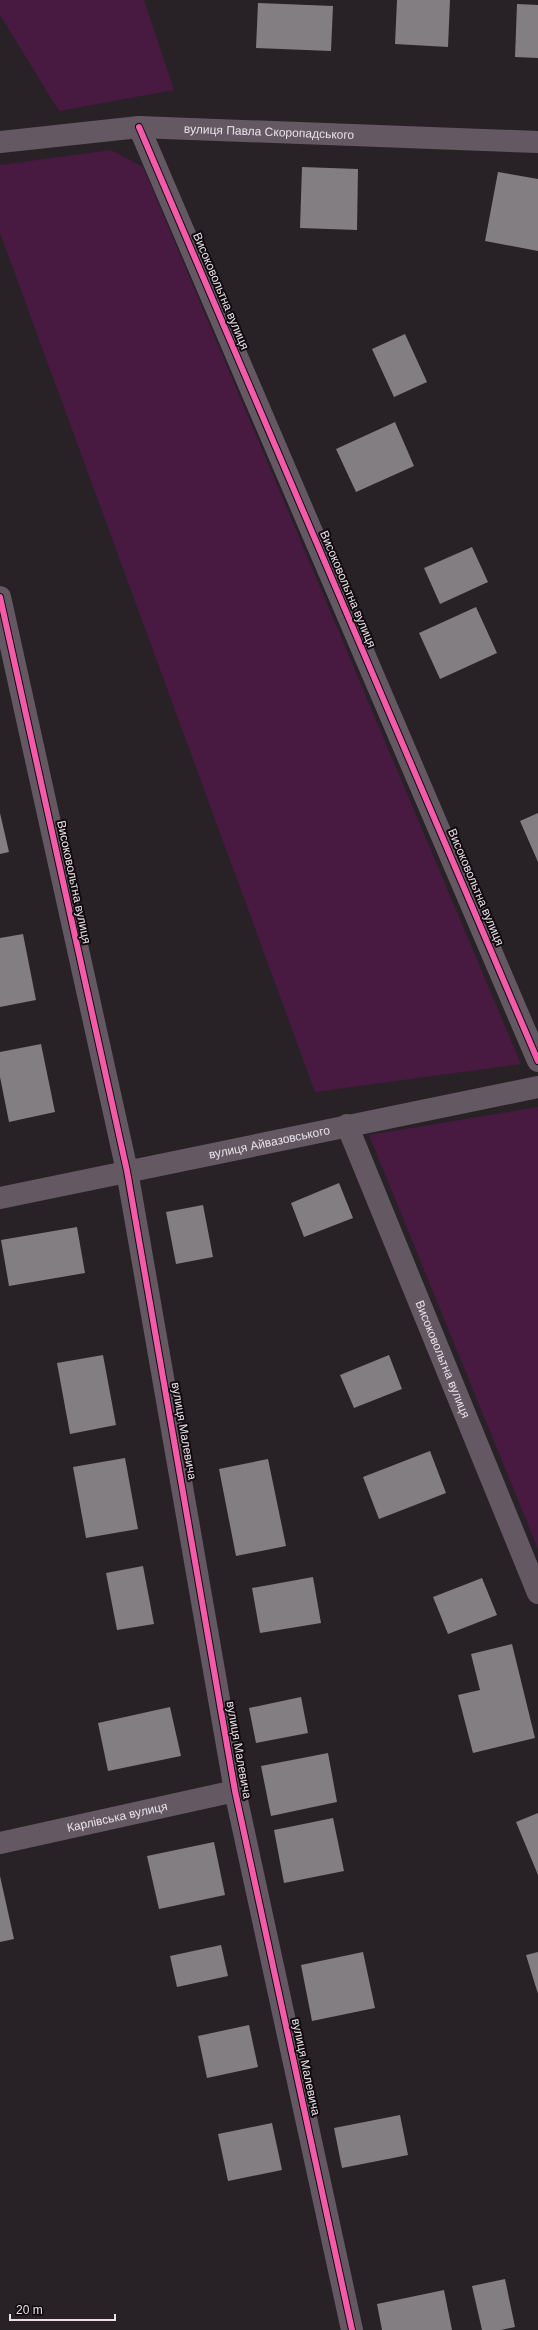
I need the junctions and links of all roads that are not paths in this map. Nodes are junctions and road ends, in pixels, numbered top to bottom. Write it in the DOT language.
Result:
graph roads {
  1 [pos="138,127"];
  2 [pos="0,142"];
  3 [pos="538,142"];
  4 [pos="0,597"];
  5 [pos="538,1061"];
  6 [pos="538,1087"];
  7 [pos="347,1125"];
  8 [pos="127,1170"];
  9 [pos="0,1198"];
  10 [pos="538,1593"];
  11 [pos="235,1791"];
  12 [pos="0,1844"];
  13 [pos="352,2330"];
  1 -- 2 [label="street, вулиця Павла Скоропадського"];
  1 -- 3 [label="street, вулиця Павла Скоропадського"];
  1 -- 5 [label="street, Високовольтна вулиця"];
  4 -- 8 [label="street, Високовольтна вулиця"];
  6 -- 7 [label="street, вулиця Айвазовського"];
  7 -- 8 [label="street, вулиця Айвазовського"];
  7 -- 10 [label="street, Високовольтна вулиця"];
  8 -- 9 [label="street, вулиця Айвазовського"];
  8 -- 11 [label="street, вулиця Малевича"];
  11 -- 12 [label="street, Карлівська вулиця"];
  11 -- 13 [label="street, вулиця Малевича"];
}
